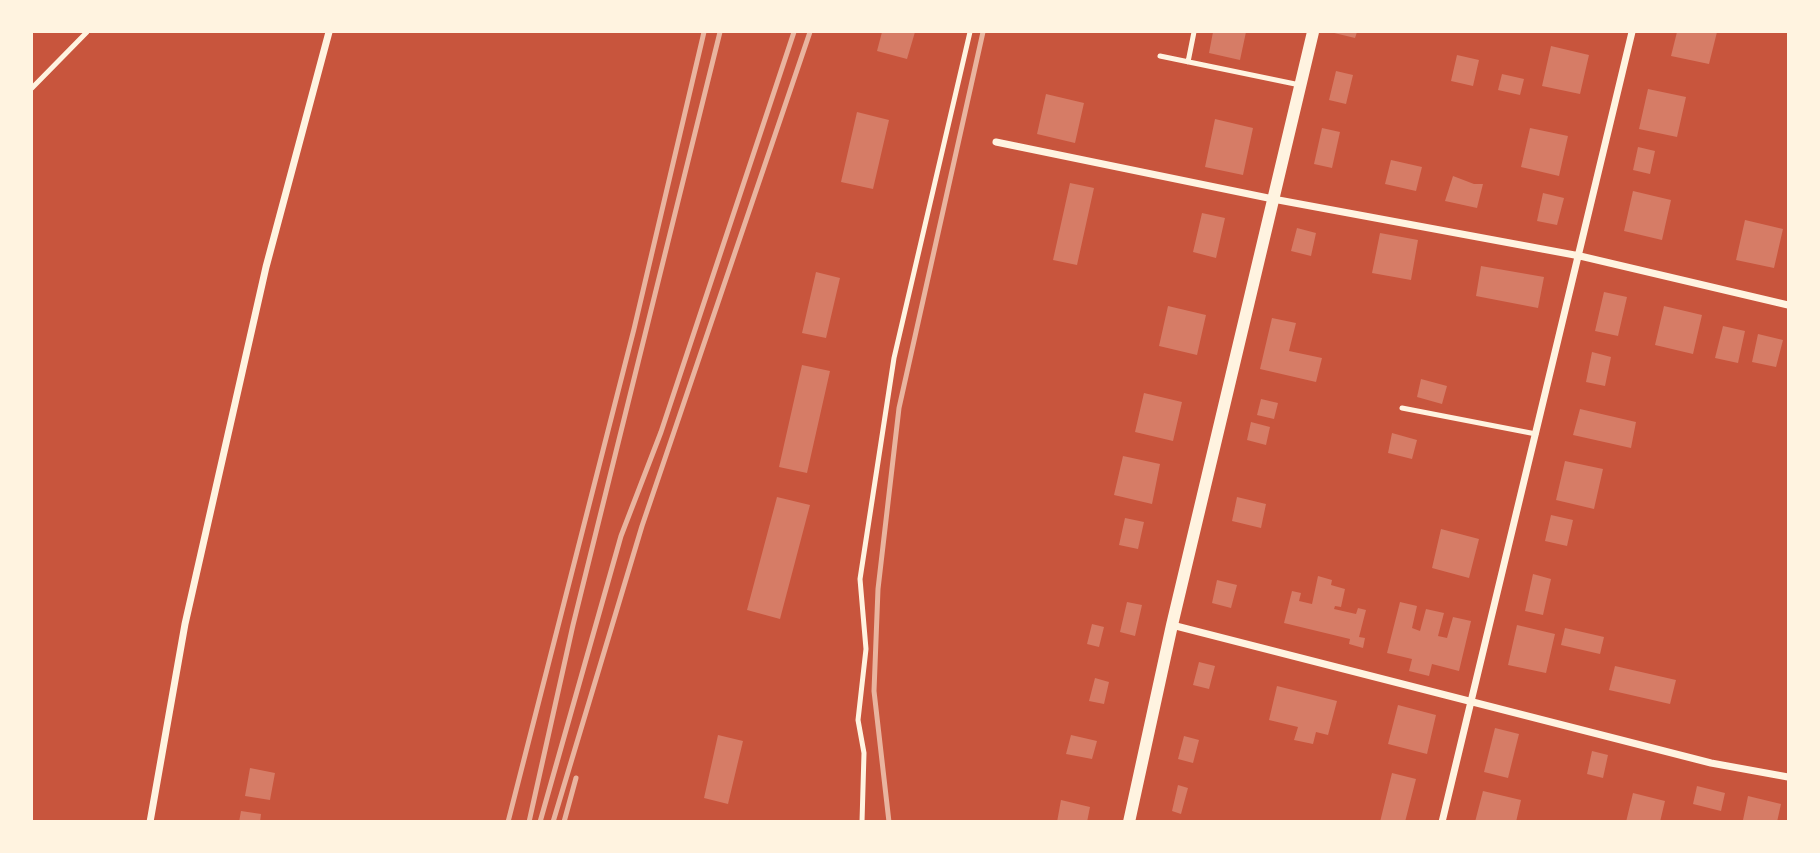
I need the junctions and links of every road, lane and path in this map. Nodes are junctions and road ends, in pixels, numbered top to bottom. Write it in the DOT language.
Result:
graph roads {
  1 [pos="87,32"];
  2 [pos="329,32"];
  3 [pos="970,32"];
  4 [pos="1194,32"];
  5 [pos="1314,32"];
  6 [pos="1632,32"];
  7 [pos="1160,56"];
  8 [pos="1188,62"];
  9 [pos="1300,85"];
  10 [pos="32,88"];
  11 [pos="996,142"];
  12 [pos="1273,199"];
  13 [pos="1580,256"];
  14 [pos="1788,305"];
  15 [pos="1402,408"];
  16 [pos="1536,434"];
  17 [pos="1172,625"];
  18 [pos="1472,700"];
  19 [pos="1788,777"];
  20 [pos="150,821"];
  21 [pos="862,821"];
  22 [pos="1129,821"];
  23 [pos="1442,821"];
  1 -- 10 [label="lane"];
  2 -- 20 [label="street"];
  3 -- 21 [label="lane"];
  4 -- 8 [label="lane"];
  5 -- 9 [label="street"];
  6 -- 13 [label="street"];
  7 -- 8 [label="lane"];
  8 -- 9 [label="lane"];
  9 -- 12 [label="street"];
  11 -- 12 [label="street"];
  12 -- 13 [label="street"];
  12 -- 17 [label="street"];
  13 -- 14 [label="street"];
  13 -- 16 [label="street"];
  15 -- 16 [label="lane"];
  16 -- 18 [label="street"];
  17 -- 18 [label="street"];
  17 -- 22 [label="street"];
  18 -- 19 [label="street"];
  18 -- 23 [label="street"];
}
